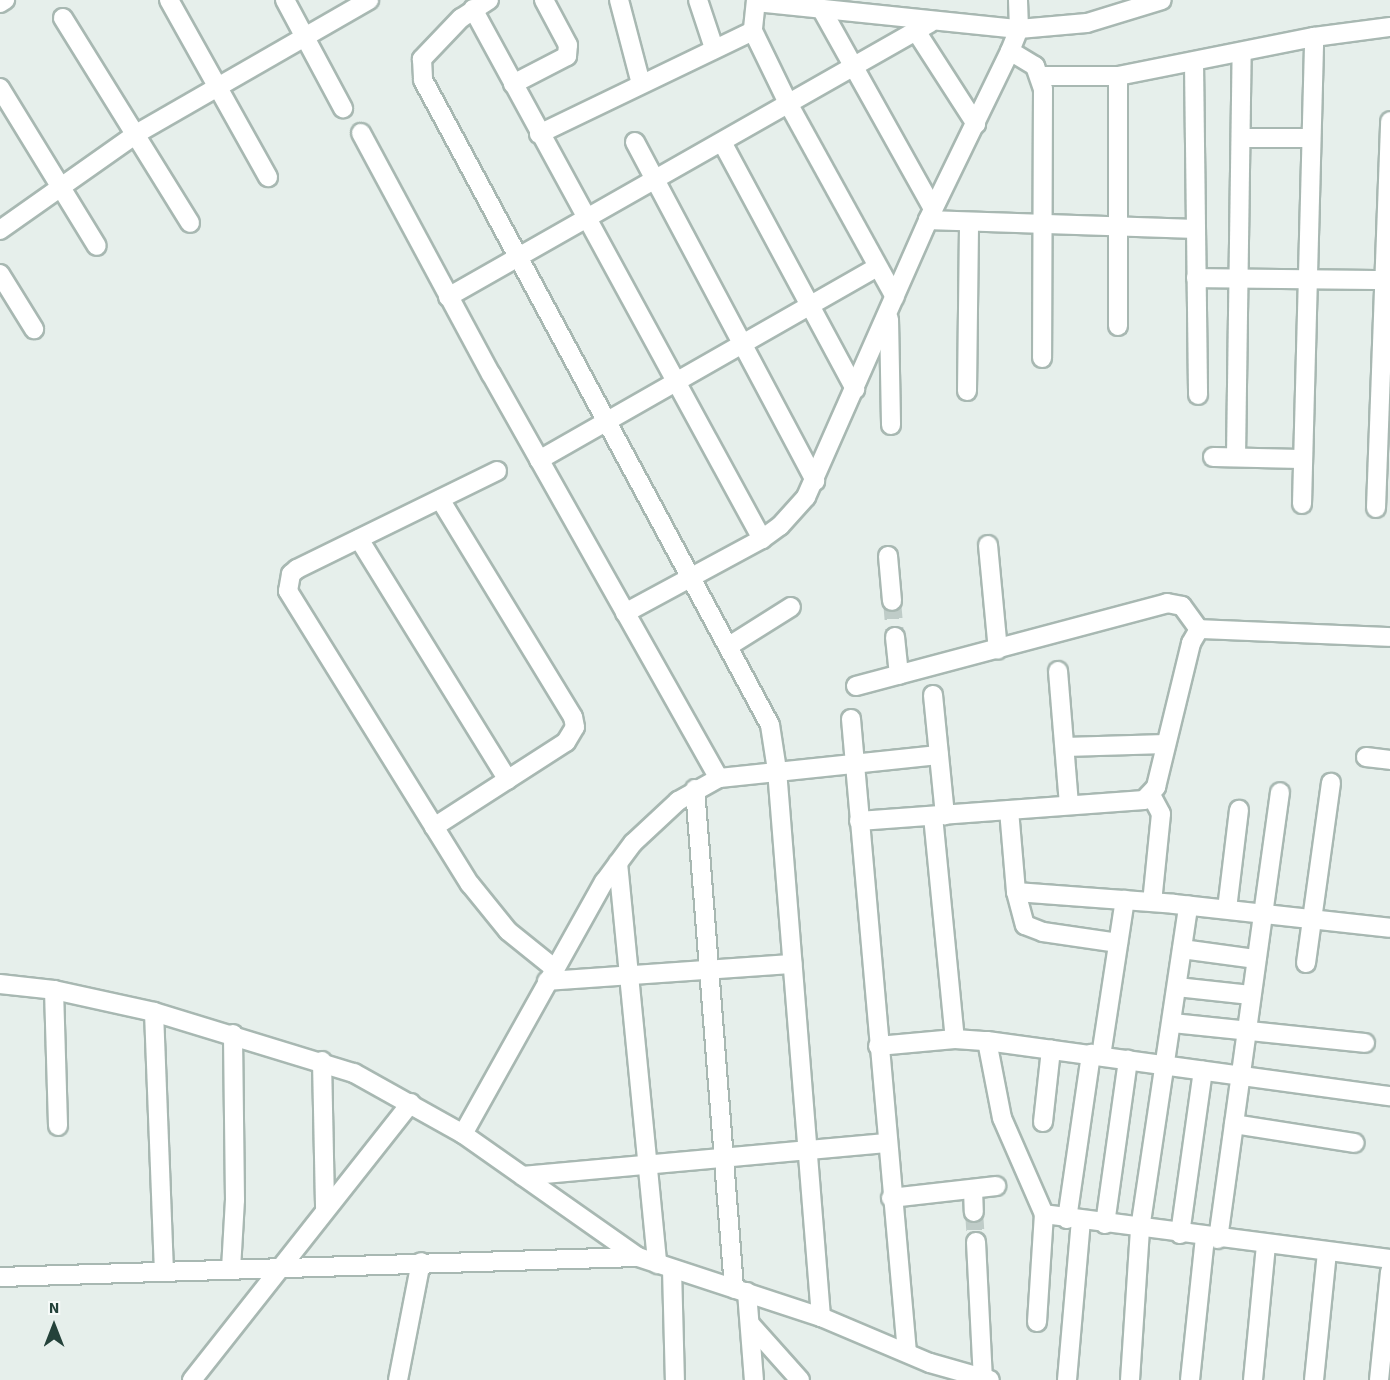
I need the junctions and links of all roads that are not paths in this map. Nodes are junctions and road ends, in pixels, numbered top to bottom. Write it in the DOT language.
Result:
graph roads {
  1 [pos="5,0"];
  2 [pos="170,0"];
  3 [pos="285,0"];
  4 [pos="369,0"];
  5 [pos="544,0"];
  6 [pos="619,0"];
  7 [pos="698,0"];
  8 [pos="1018,0"];
  9 [pos="1162,0"];
  10 [pos="756,1"];
  11 [pos="0,3"];
  12 [pos="350,4"];
  13 [pos="1138,4"];
  14 [pos="481,5"];
  15 [pos="822,10"];
  16 [pos="63,18"];
  17 [pos="923,27"];
  18 [pos="1390,27"];
  19 [pos="1018,29"];
  20 [pos="753,31"];
  21 [pos="303,35"];
  22 [pos="1314,37"];
  23 [pos="714,48"];
  24 [pos="1010,51"];
  25 [pos="1242,52"];
  26 [pos="1194,63"];
  27 [pos="853,68"];
  28 [pos="1042,76"];
  29 [pos="1119,76"];
  30 [pos="513,84"];
  31 [pos="641,84"];
  32 [pos="217,86"];
  33 [pos="0,88"];
  34 [pos="789,105"];
  35 [pos="343,108"];
  36 [pos="1390,122"];
  37 [pos="976,124"];
  38 [pos="361,133"];
  39 [pos="136,134"];
  40 [pos="539,134"];
  41 [pos="1241,138"];
  42 [pos="1311,138"];
  43 [pos="635,142"];
  44 [pos="722,142"];
  45 [pos="267,177"];
  46 [pos="654,178"];
  47 [pos="60,186"];
  48 [pos="931,215"];
  49 [pos="585,217"];
  50 [pos="969,222"];
  51 [pos="190,223"];
  52 [pos="1042,225"];
  53 [pos="1118,226"];
  54 [pos="1195,229"];
  55 [pos="0,230"];
  56 [pos="97,246"];
  57 [pos="517,256"];
  58 [pos="878,267"];
  59 [pos="0,274"];
  60 [pos="1196,278"];
  61 [pos="1239,278"];
  62 [pos="1306,278"];
  63 [pos="1386,280"];
  64 [pos="448,297"];
  65 [pos="892,304"];
  66 [pos="810,308"];
  67 [pos="1118,326"];
  68 [pos="34,329"];
  69 [pos="745,345"];
  70 [pos="1042,358"];
  71 [pos="676,384"];
  72 [pos="855,389"];
  73 [pos="967,391"];
  74 [pos="1198,395"];
  75 [pos="1385,406"];
  76 [pos="607,422"];
  77 [pos="891,425"];
  78 [pos="1213,457"];
  79 [pos="1236,457"];
  80 [pos="1302,459"];
  81 [pos="538,460"];
  82 [pos="497,471"];
  83 [pos="815,481"];
  84 [pos="440,499"];
  85 [pos="1302,504"];
  86 [pos="1376,508"];
  87 [pos="359,539"];
  88 [pos="762,539"];
  89 [pos="988,545"];
  90 [pos="888,556"];
  91 [pos="692,578"];
  92 [pos="892,601"];
  93 [pos="791,608"];
  94 [pos="625,613"];
  95 [pos="1199,628"];
  96 [pos="896,637"];
  97 [pos="1390,637"];
  98 [pos="729,646"];
  99 [pos="998,650"];
  100 [pos="1058,670"];
  101 [pos="899,675"];
  102 [pos="856,686"];
  103 [pos="933,695"];
  104 [pos="851,719"];
  105 [pos="1166,744"];
  106 [pos="1065,747"];
  107 [pos="939,755"];
  108 [pos="1366,757"];
  109 [pos="1390,760"];
  110 [pos="855,764"];
  111 [pos="777,770"];
  112 [pos="719,778"];
  113 [pos="507,780"];
  114 [pos="1330,783"];
  115 [pos="695,789"];
  116 [pos="1280,792"];
  117 [pos="1151,795"];
  118 [pos="1069,806"];
  119 [pos="1010,810"];
  120 [pos="1239,810"];
  121 [pos="939,816"];
  122 [pos="859,821"];
  123 [pos="434,827"];
  124 [pos="618,863"];
  125 [pos="1016,892"];
  126 [pos="1125,900"];
  127 [pos="1152,902"];
  128 [pos="1188,906"];
  129 [pos="1227,909"];
  130 [pos="1263,913"];
  131 [pos="1311,919"];
  132 [pos="1390,928"];
  133 [pos="1118,943"];
  134 [pos="1182,949"];
  135 [pos="1256,959"];
  136 [pos="1306,963"];
  137 [pos="792,964"];
  138 [pos="711,971"];
  139 [pos="550,974"];
  140 [pos="631,976"];
  141 [pos="0,984"];
  142 [pos="1177,987"];
  143 [pos="54,990"];
  144 [pos="1251,995"];
  145 [pos="154,1012"];
  146 [pos="1172,1023"];
  147 [pos="1246,1031"];
  148 [pos="232,1034"];
  149 [pos="955,1039"];
  150 [pos="987,1041"];
  151 [pos="1365,1043"];
  152 [pos="878,1046"];
  153 [pos="1051,1049"];
  154 [pos="1096,1055"];
  155 [pos="1128,1060"];
  156 [pos="322,1061"];
  157 [pos="1166,1066"];
  158 [pos="1203,1071"];
  159 [pos="1240,1076"];
  160 [pos="1390,1096"];
  161 [pos="411,1103"];
  162 [pos="1043,1122"];
  163 [pos="1234,1124"];
  164 [pos="58,1126"];
  165 [pos="463,1134"];
  166 [pos="885,1143"];
  167 [pos="1355,1143"];
  168 [pos="807,1150"];
  169 [pos="727,1157"];
  170 [pos="649,1164"];
  171 [pos="523,1176"];
  172 [pos="996,1186"];
  173 [pos="973,1189"];
  174 [pos="891,1198"];
  175 [pos="325,1209"];
  176 [pos="975,1212"];
  177 [pos="1044,1215"];
  178 [pos="1074,1220"];
  179 [pos="1106,1224"];
  180 [pos="1140,1228"];
  181 [pos="1180,1234"];
  182 [pos="1212,1238"];
  183 [pos="976,1242"];
  184 [pos="1266,1245"];
  185 [pos="1327,1252"];
  186 [pos="638,1257"];
  187 [pos="1390,1259"];
  188 [pos="421,1262"];
  189 [pos="278,1267"];
  190 [pos="664,1267"];
  191 [pos="231,1269"];
  192 [pos="164,1272"];
  193 [pos="1390,1272"];
  194 [pos="0,1277"];
  195 [pos="741,1290"];
  196 [pos="821,1317"];
  197 [pos="1037,1322"];
  198 [pos="750,1324"];
  199 [pos="907,1353"];
  200 [pos="929,1371"];
  201 [pos="986,1379"];
  202 [pos="192,1380"];
  203 [pos="398,1380"];
  204 [pos="675,1380"];
  205 [pos="754,1380"];
  206 [pos="800,1380"];
  207 [pos="1067,1380"];
  208 [pos="1130,1380"];
  209 [pos="1190,1380"];
  210 [pos="1253,1380"];
  211 [pos="1314,1380"];
  212 [pos="1379,1380"];
  1 -- 11 [label="street"];
  2 -- 32 [label="street"];
  3 -- 21 [label="street"];
  4 -- 12 [label="street"];
  5 -- 30 [label="street"];
  6 -- 31 [label="street"];
  7 -- 23 [label="street"];
  8 -- 19 [label="street"];
  9 -- 13 [label="street"];
  10 -- 15 [label="street"];
  10 -- 20 [label="street"];
  12 -- 21 [label="street"];
  13 -- 19 [label="street"];
  14 -- 30 [label="street"];
  14 -- 57 [label="street"];
  15 -- 17 [label="street"];
  15 -- 27 [label="street"];
  16 -- 39 [label="street"];
  17 -- 19 [label="street"];
  17 -- 27 [label="street"];
  17 -- 37 [label="street"];
  18 -- 22 [label="street"];
  19 -- 24 [label="street"];
  20 -- 23 [label="street"];
  20 -- 34 [label="street"];
  21 -- 32 [label="street"];
  21 -- 35 [label="street"];
  22 -- 25 [label="street"];
  22 -- 42 [label="street"];
  23 -- 31 [label="street"];
  24 -- 28 [label="street"];
  24 -- 37 [label="street"];
  25 -- 26 [label="street"];
  25 -- 41 [label="street"];
  26 -- 29 [label="street"];
  26 -- 54 [label="street"];
  27 -- 34 [label="street"];
  27 -- 48 [label="street"];
  28 -- 29 [label="street"];
  28 -- 52 [label="street"];
  29 -- 53 [label="street"];
  30 -- 40 [label="street"];
  31 -- 40 [label="street"];
  32 -- 39 [label="street"];
  32 -- 45 [label="street"];
  33 -- 47 [label="street"];
  34 -- 44 [label="street"];
  34 -- 58 [label="street"];
  36 -- 63 [label="street"];
  37 -- 48 [label="street"];
  38 -- 64 [label="street"];
  39 -- 47 [label="street"];
  39 -- 51 [label="street"];
  40 -- 49 [label="street"];
  41 -- 42 [label="street"];
  41 -- 61 [label="street"];
  42 -- 62 [label="street"];
  43 -- 46 [label="street"];
  44 -- 46 [label="street"];
  44 -- 66 [label="street"];
  46 -- 49 [label="street"];
  46 -- 69 [label="street"];
  47 -- 55 [label="street"];
  47 -- 56 [label="street"];
  48 -- 50 [label="street"];
  48 -- 65 [label="street"];
  49 -- 57 [label="street"];
  49 -- 71 [label="street"];
  50 -- 52 [label="street"];
  50 -- 73 [label="street"];
  52 -- 53 [label="street"];
  52 -- 70 [label="street"];
  53 -- 54 [label="street"];
  53 -- 67 [label="street"];
  54 -- 60 [label="street"];
  57 -- 64 [label="street"];
  57 -- 76 [label="street"];
  58 -- 65 [label="street"];
  58 -- 66 [label="street"];
  59 -- 68 [label="street"];
  60 -- 61 [label="street"];
  60 -- 74 [label="street"];
  61 -- 62 [label="street"];
  61 -- 79 [label="street"];
  62 -- 63 [label="street"];
  62 -- 80 [label="street"];
  63 -- 75 [label="street"];
  64 -- 81 [label="street"];
  65 -- 72 [label="street"];
  65 -- 77 [label="street"];
  66 -- 69 [label="street"];
  66 -- 72 [label="street"];
  69 -- 71 [label="street"];
  69 -- 83 [label="street"];
  71 -- 76 [label="street"];
  71 -- 88 [label="street"];
  72 -- 83 [label="street"];
  75 -- 86 [label="street"];
  76 -- 81 [label="street"];
  76 -- 91 [label="street"];
  78 -- 79 [label="street"];
  79 -- 80 [label="street"];
  80 -- 85 [label="street"];
  81 -- 94 [label="street"];
  82 -- 84 [label="street"];
  83 -- 88 [label="street"];
  84 -- 87 [label="street"];
  84 -- 113 [label="street"];
  87 -- 113 [label="street"];
  87 -- 123 [label="street"];
  88 -- 91 [label="street"];
  89 -- 99 [label="street"];
  90 -- 92 [label="street"];
  91 -- 94 [label="street"];
  91 -- 98 [label="street"];
  93 -- 98 [label="street"];
  94 -- 112 [label="street"];
  95 -- 97 [label="street"];
  95 -- 99 [label="street"];
  95 -- 105 [label="street"];
  96 -- 101 [label="street"];
  98 -- 111 [label="street"];
  99 -- 101 [label="street"];
  100 -- 106 [label="street"];
  101 -- 102 [label="street"];
  103 -- 107 [label="street"];
  104 -- 110 [label="street"];
  105 -- 106 [label="street"];
  105 -- 117 [label="street"];
  106 -- 118 [label="street"];
  107 -- 110 [label="street"];
  107 -- 121 [label="street"];
  108 -- 109 [label="street"];
  110 -- 111 [label="street"];
  110 -- 122 [label="street"];
  111 -- 112 [label="street"];
  111 -- 137 [label="street"];
  112 -- 115 [label="street"];
  113 -- 123 [label="street"];
  114 -- 131 [label="street"];
  115 -- 124 [label="street"];
  115 -- 138 [label="street"];
  116 -- 130 [label="street"];
  117 -- 118 [label="street"];
  117 -- 127 [label="street"];
  118 -- 119 [label="street"];
  119 -- 121 [label="street"];
  119 -- 125 [label="street"];
  120 -- 129 [label="street"];
  121 -- 122 [label="street"];
  121 -- 149 [label="street"];
  122 -- 152 [label="street"];
  123 -- 139 [label="street"];
  124 -- 139 [label="street"];
  124 -- 140 [label="street"];
  125 -- 126 [label="street"];
  125 -- 133 [label="street"];
  126 -- 127 [label="street"];
  126 -- 133 [label="street"];
  127 -- 128 [label="street"];
  128 -- 129 [label="street"];
  128 -- 134 [label="street"];
  129 -- 130 [label="street"];
  130 -- 131 [label="street"];
  130 -- 135 [label="street"];
  131 -- 132 [label="street"];
  131 -- 136 [label="street"];
  133 -- 154 [label="street"];
  134 -- 135 [label="street"];
  134 -- 142 [label="street"];
  135 -- 144 [label="street"];
  137 -- 138 [label="street"];
  137 -- 168 [label="street"];
  138 -- 140 [label="street"];
  138 -- 169 [label="street"];
  139 -- 140 [label="street"];
  139 -- 165 [label="street"];
  140 -- 170 [label="street"];
  141 -- 143 [label="street"];
  142 -- 144 [label="street"];
  142 -- 146 [label="street"];
  143 -- 145 [label="street"];
  143 -- 164 [label="street"];
  144 -- 147 [label="street"];
  145 -- 148 [label="street"];
  145 -- 192 [label="street"];
  146 -- 147 [label="street"];
  146 -- 157 [label="street"];
  147 -- 151 [label="street"];
  147 -- 159 [label="street"];
  148 -- 156 [label="street"];
  148 -- 191 [label="street"];
  149 -- 150 [label="street"];
  149 -- 152 [label="street"];
  150 -- 153 [label="street"];
  150 -- 177 [label="street"];
  152 -- 166 [label="street"];
  153 -- 154 [label="street"];
  153 -- 162 [label="street"];
  154 -- 155 [label="street"];
  154 -- 178 [label="street"];
  155 -- 157 [label="street"];
  155 -- 179 [label="street"];
  156 -- 161 [label="street"];
  156 -- 175 [label="street"];
  157 -- 158 [label="street"];
  157 -- 180 [label="street"];
  158 -- 159 [label="street"];
  158 -- 181 [label="street"];
  159 -- 160 [label="street"];
  159 -- 163 [label="street"];
  161 -- 165 [label="street"];
  161 -- 175 [label="street"];
  163 -- 167 [label="street"];
  163 -- 182 [label="street"];
  165 -- 171 [label="street"];
  166 -- 168 [label="street"];
  166 -- 174 [label="street"];
  168 -- 169 [label="street"];
  168 -- 196 [label="street"];
  169 -- 170 [label="street"];
  169 -- 195 [label="street"];
  170 -- 171 [label="street"];
  170 -- 190 [label="street"];
  171 -- 186 [label="street"];
  172 -- 173 [label="street"];
  173 -- 174 [label="street"];
  173 -- 176 [label="street"];
  174 -- 199 [label="street"];
  175 -- 189 [label="street"];
  177 -- 178 [label="street"];
  177 -- 197 [label="street"];
  178 -- 179 [label="street"];
  178 -- 207 [label="street"];
  179 -- 180 [label="street"];
  180 -- 181 [label="street"];
  180 -- 208 [label="street"];
  181 -- 182 [label="street"];
  182 -- 184 [label="street"];
  182 -- 209 [label="street"];
  183 -- 201 [label="street"];
  184 -- 185 [label="street"];
  184 -- 210 [label="street"];
  185 -- 187 [label="street"];
  185 -- 211 [label="street"];
  186 -- 188 [label="street"];
  186 -- 190 [label="street"];
  188 -- 189 [label="street"];
  188 -- 203 [label="street"];
  189 -- 191 [label="street"];
  189 -- 202 [label="street"];
  190 -- 195 [label="street"];
  190 -- 204 [label="street"];
  191 -- 192 [label="street"];
  192 -- 194 [label="street"];
  193 -- 212 [label="street"];
  195 -- 196 [label="street"];
  195 -- 198 [label="street"];
  196 -- 199 [label="street"];
  198 -- 205 [label="street"];
  198 -- 206 [label="street"];
  199 -- 200 [label="street"];
  200 -- 201 [label="street"];
}
